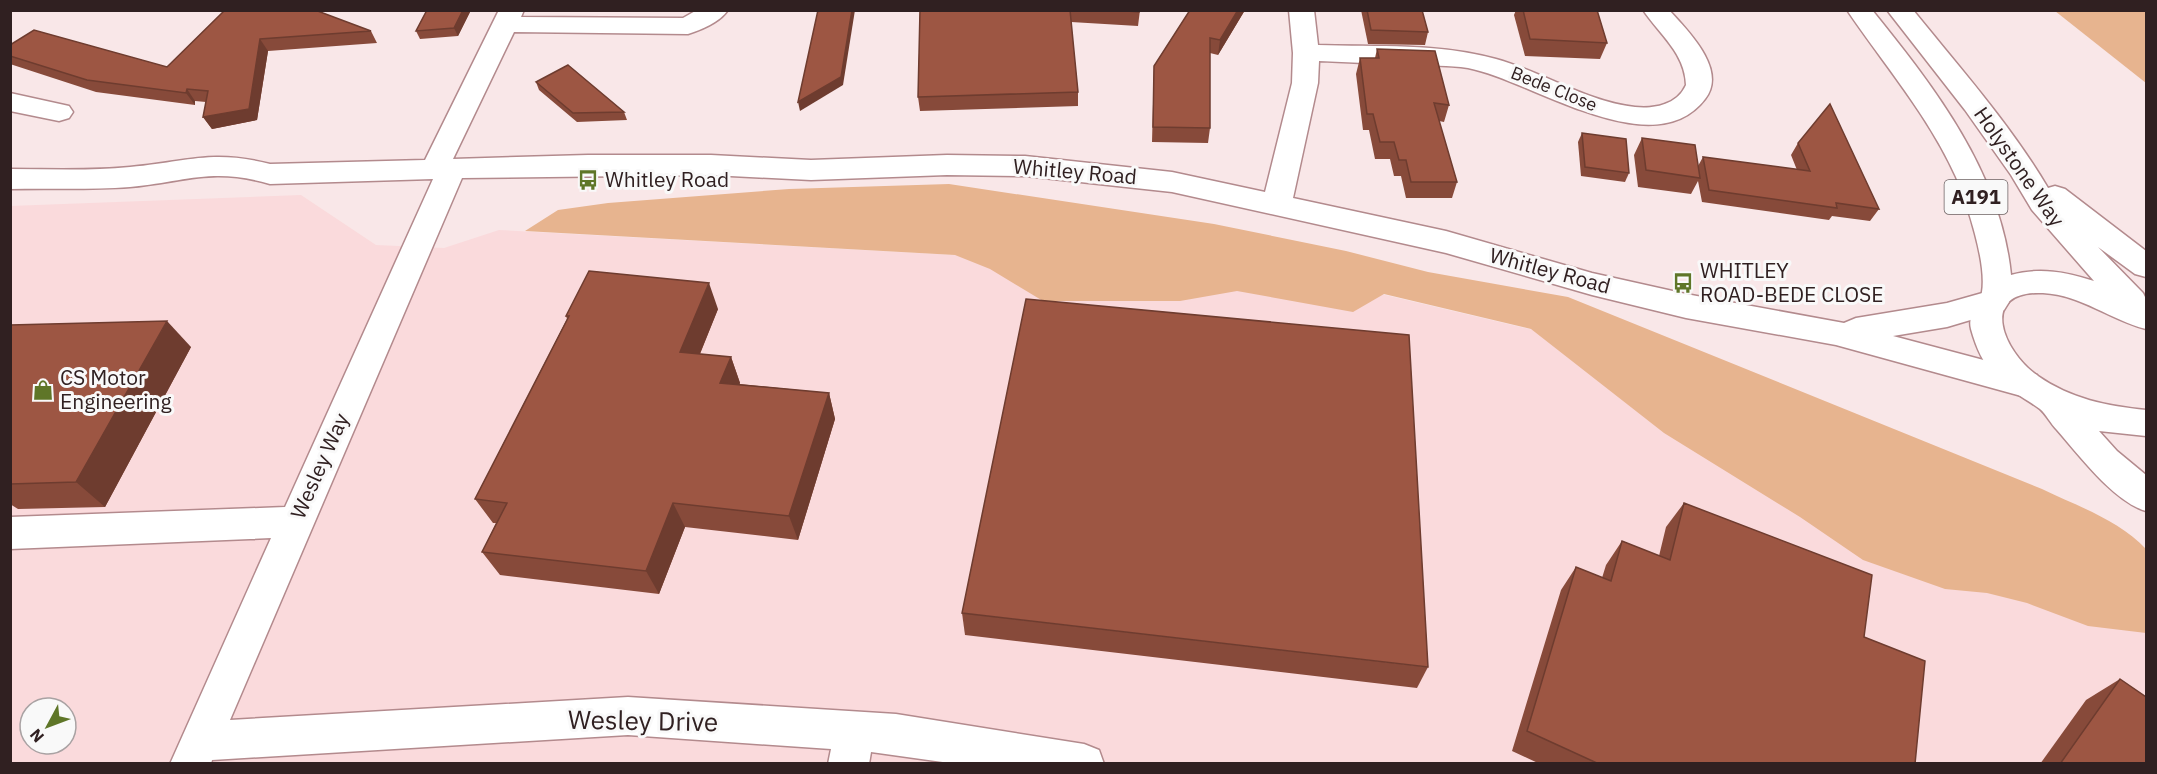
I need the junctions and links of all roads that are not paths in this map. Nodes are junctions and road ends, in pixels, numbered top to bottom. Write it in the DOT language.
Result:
graph roads {
  1 [pos="716,10"];
  2 [pos="1301,10"];
  3 [pos="1655,10"];
  4 [pos="1859,10"];
  5 [pos="1899,10"];
  6 [pos="508,17"];
  7 [pos="1306,53"];
  8 [pos="10,102"];
  9 [pos="59,112"];
  10 [pos="442,170"];
  11 [pos="2023,170"];
  12 [pos="10,179"];
  13 [pos="1277,204"];
  14 [pos="2146,266"];
  15 [pos="1995,298"];
  16 [pos="2146,317"];
  17 [pos="1836,333"];
  18 [pos="2039,393"];
  19 [pos="2146,423"];
  20 [pos="2146,496"];
  21 [pos="295,522"];
  22 [pos="10,533"];
  23 [pos="852,748"];
  24 [pos="194,752"];
  25 [pos="1084,764"];
  1 -- 6 [label="street"];
  2 -- 7 [label="street"];
  3 -- 7 [label="street, Bede Close"];
  4 -- 15 [label="street, Holystone Way / A191"];
  5 -- 11 [label="street, Holystone Way / A191"];
  6 -- 10 [label="street, Wesley Way"];
  7 -- 13 [label="street"];
  8 -- 9 [label="street"];
  10 -- 12 [label="street, Whitley Road"];
  10 -- 13 [label="street, Whitley Road"];
  10 -- 21 [label="street, Wesley Way"];
  11 -- 14 [label="street"];
  11 -- 16 [label="street, Holystone Way / A191"];
  13 -- 17 [label="street, Whitley Road"];
  15 -- 16 [label="street, A191"];
  15 -- 17 [label="street, Whitley Road"];
  15 -- 18 [label="street, A191"];
  17 -- 18 [label="street, Whitley Road"];
  18 -- 19 [label="street, A191"];
  18 -- 20 [label="street"];
  21 -- 22 [label="street"];
  21 -- 24 [label="street, Wesley Way"];
  23 -- 24 [label="street, Wesley Drive"];
  23 -- 25 [label="street, Wesley Drive"];
}
